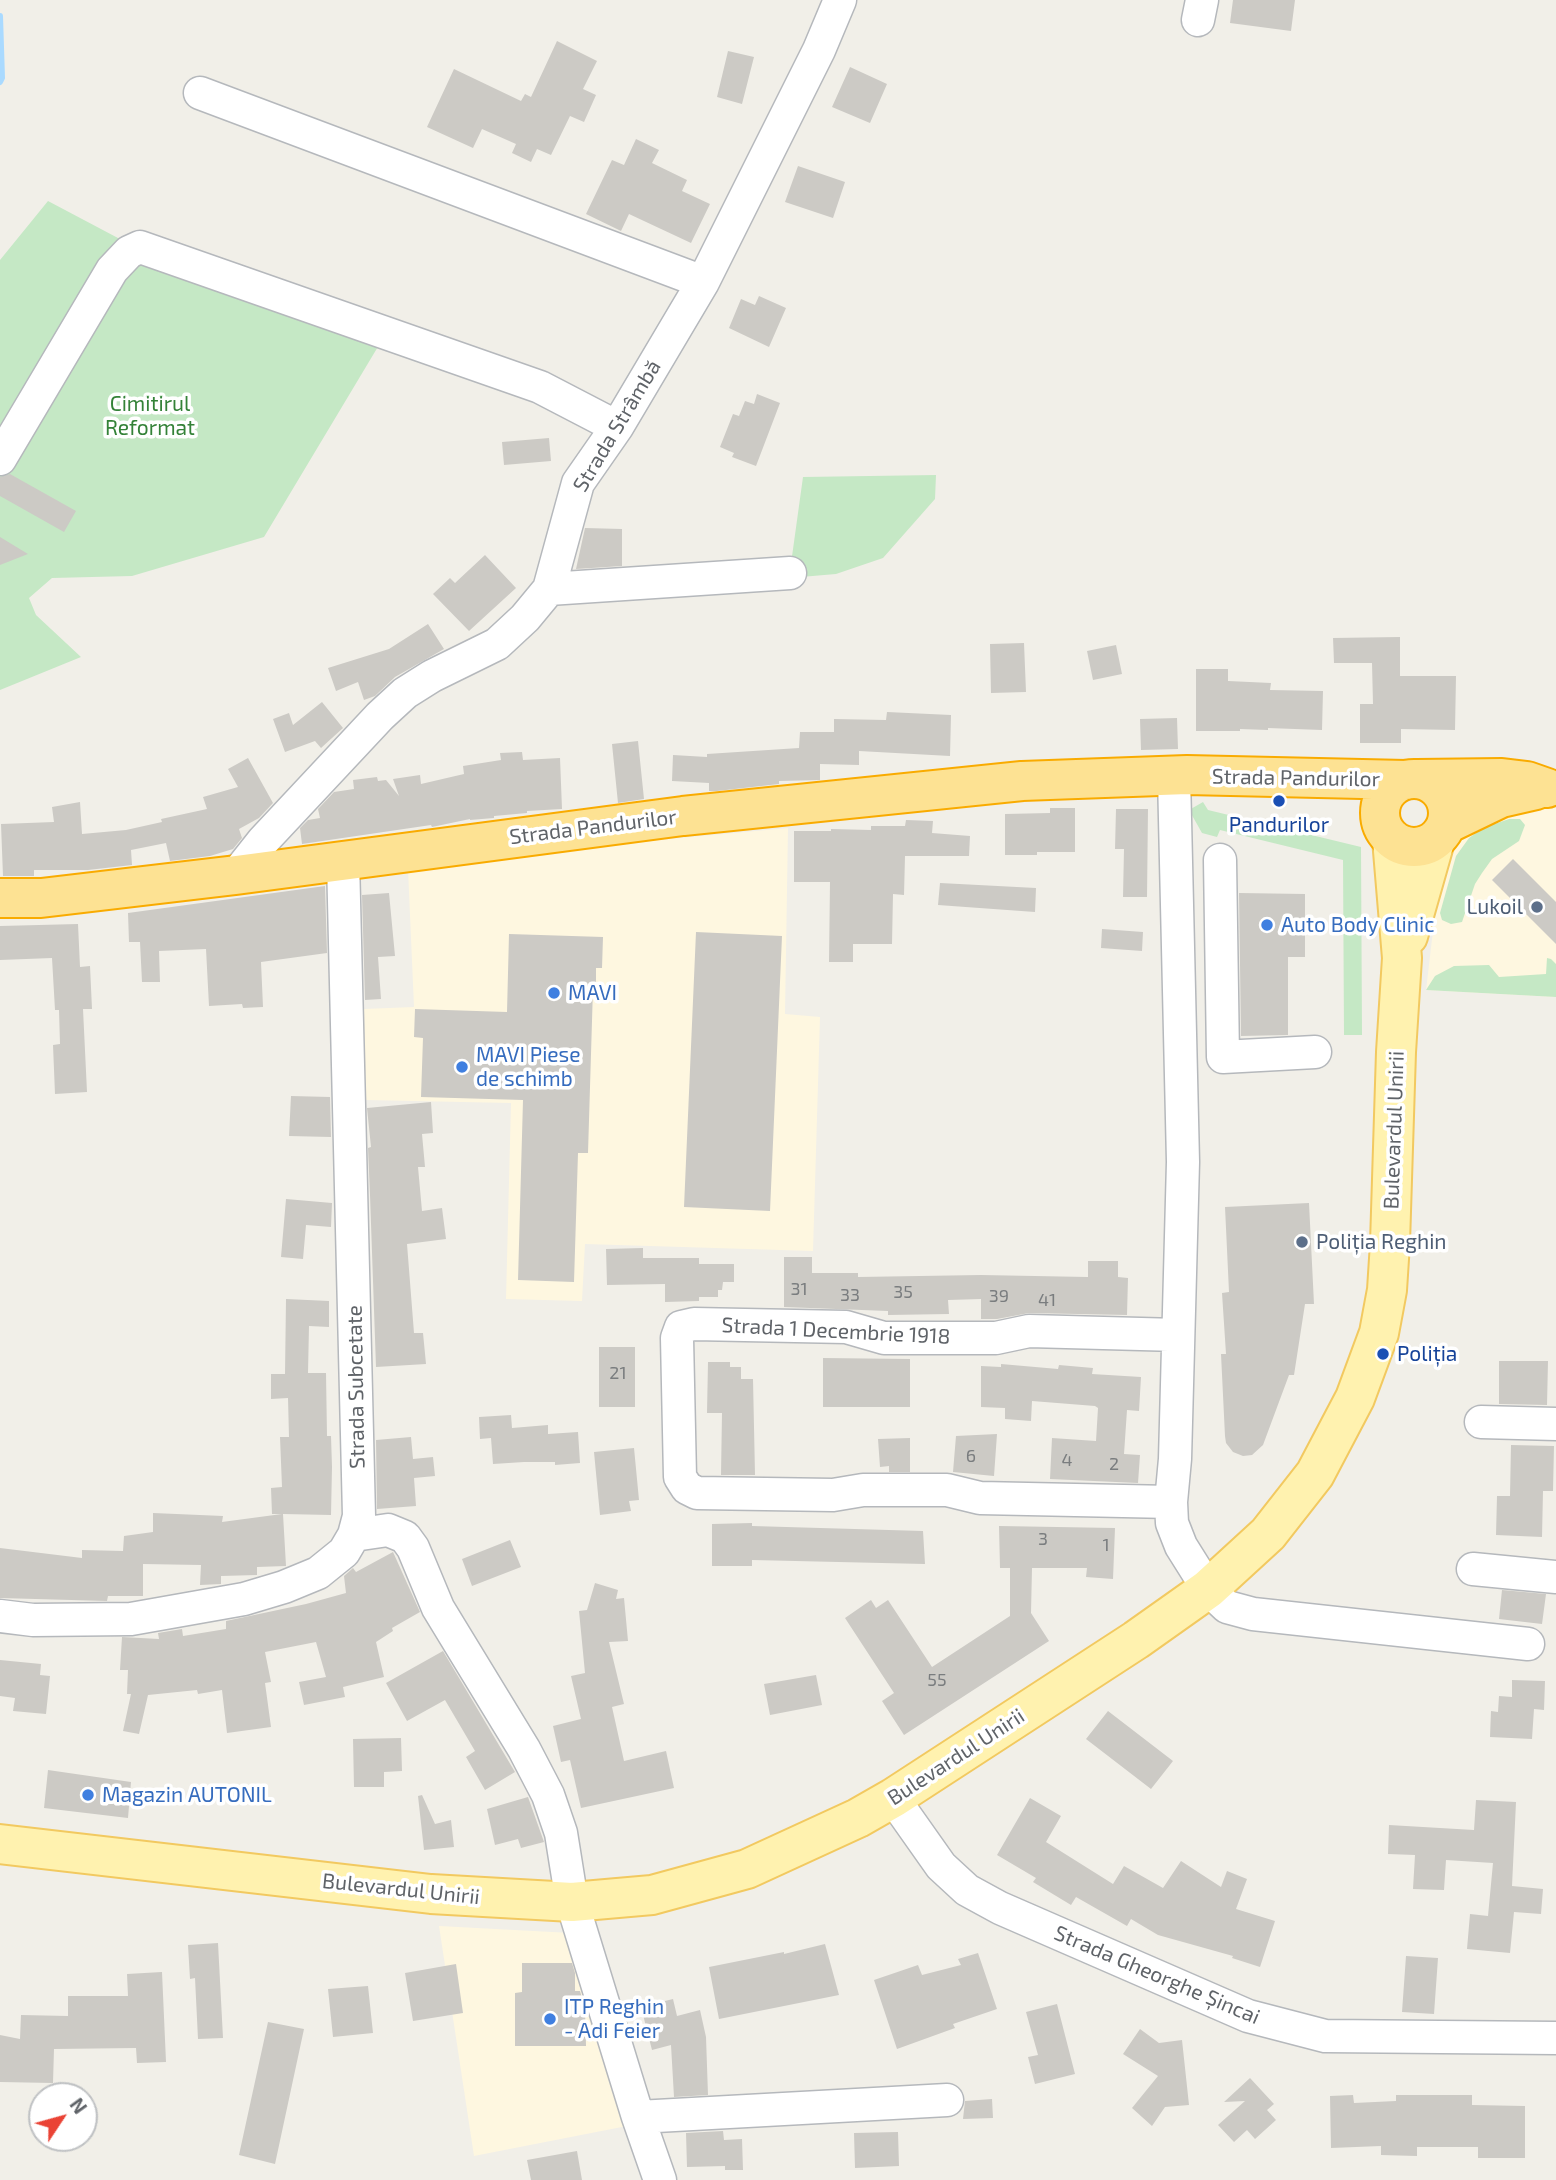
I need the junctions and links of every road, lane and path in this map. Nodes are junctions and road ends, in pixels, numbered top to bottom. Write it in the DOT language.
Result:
graph roads {
  1 [pos="840,0"];
  2 [pos="200,93"];
  3 [pos="703,282"];
  4 [pos="617,427"];
  5 [pos="0,459"];
  6 [pos="790,573"];
  7 [pos="549,589"];
  8 [pos="1181,776"];
  9 [pos="1411,780"];
  10 [pos="1551,788"];
  11 [pos="1386,827"];
  12 [pos="1441,832"];
  13 [pos="343,860"];
  14 [pos="1220,860"];
  15 [pos="236,875"];
  16 [pos="0,898"];
  17 [pos="1402,958"];
  18 [pos="1315,1052"];
  19 [pos="1178,1335"];
  20 [pos="1481,1422"];
  21 [pos="1556,1424"];
  22 [pos="1171,1502"];
  23 [pos="354,1535"];
  24 [pos="1473,1569"];
  25 [pos="1556,1577"];
  26 [pos="1208,1589"];
  27 [pos="0,1616"];
  28 [pos="1528,1644"];
  29 [pos="893,1798"];
  30 [pos="0,1844"];
  31 [pos="572,1902"];
  32 [pos="1556,2038"];
  33 [pos="947,2100"];
  34 [pos="638,2117"];
  35 [pos="660,2180"];
  1 -- 3 [label="street, Strada Strâmbă"];
  2 -- 3 [label="street"];
  3 -- 4 [label="street, Strada Strâmbă"];
  4 -- 5 [label="street"];
  4 -- 7 [label="street, Strada Strâmbă"];
  6 -- 7 [label="street"];
  7 -- 15 [label="street, Strada Strâmbă"];
  8 -- 9 [label="highway, Strada Pandurilor"];
  8 -- 11 [label="highway, Strada Pandurilor"];
  8 -- 13 [label="highway, Strada Pandurilor"];
  8 -- 19 [label="street"];
  9 -- 10 [label="highway, Strada Pandurilor"];
  9 -- 11 [label="highway"];
  9 -- 12 [label="highway"];
  10 -- 12 [label="highway, Strada Pandurilor"];
  11 -- 12 [label="highway"];
  11 -- 17 [label="main road, Bulevardul Unirii"];
  12 -- 17 [label="main road, Bulevardul Unirii"];
  13 -- 15 [label="highway, Strada Pandurilor"];
  13 -- 23 [label="street, Strada Subcetate"];
  14 -- 18 [label="street"];
  15 -- 16 [label="highway, Strada Pandurilor"];
  17 -- 26 [label="main road, Bulevardul Unirii"];
  19 -- 22 [label="street"];
  19 -- 22 [label="street, Strada 1 Decembrie 1918"];
  20 -- 21 [label="street"];
  22 -- 26 [label="street"];
  23 -- 27 [label="street"];
  23 -- 31 [label="street"];
  24 -- 25 [label="street"];
  26 -- 28 [label="street"];
  26 -- 29 [label="main road, Bulevardul Unirii"];
  29 -- 31 [label="main road, Bulevardul Unirii"];
  29 -- 32 [label="street, Strada Gheorghe Șincai"];
  30 -- 31 [label="main road, Bulevardul Unirii"];
  31 -- 34 [label="street"];
  33 -- 34 [label="street"];
  34 -- 35 [label="street"];
}
